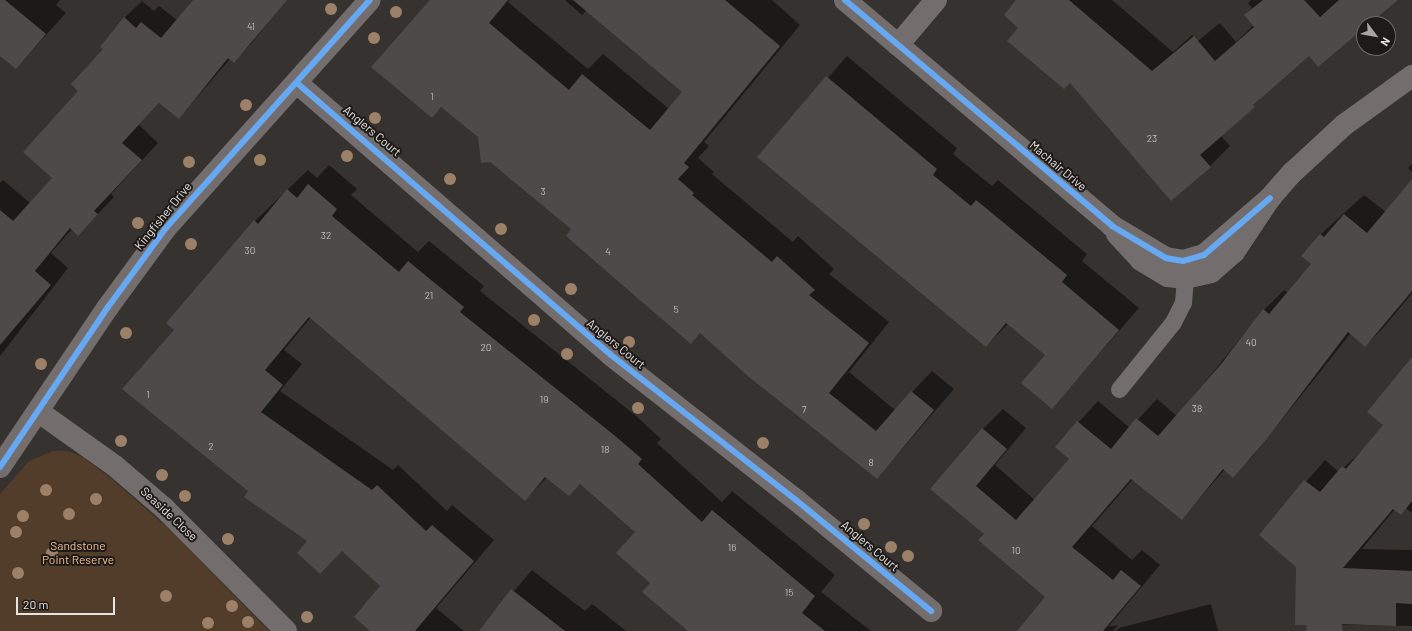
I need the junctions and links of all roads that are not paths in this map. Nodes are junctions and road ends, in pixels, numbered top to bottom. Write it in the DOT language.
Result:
graph roads {
  1 [pos="370,0"];
  2 [pos="846,0"];
  3 [pos="936,0"];
  4 [pos="898,45"];
  5 [pos="1412,76"];
  6 [pos="297,83"];
  7 [pos="1184,270"];
  8 [pos="1119,390"];
  9 [pos="40,412"];
  10 [pos="0,467"];
  11 [pos="930,611"];
  12 [pos="286,631"];
  1 -- 6 [label="street, Kingfisher Drive"];
  2 -- 4 [label="street, Machair Drive"];
  3 -- 4 [label="street"];
  4 -- 7 [label="street, Machair Drive"];
  5 -- 7 [label="street, Machair Drive"];
  6 -- 9 [label="street, Kingfisher Drive"];
  6 -- 11 [label="street, Anglers Court"];
  7 -- 8 [label="lane"];
  9 -- 10 [label="street, Kingfisher Drive"];
  9 -- 12 [label="street, Seaside Close"];
}
